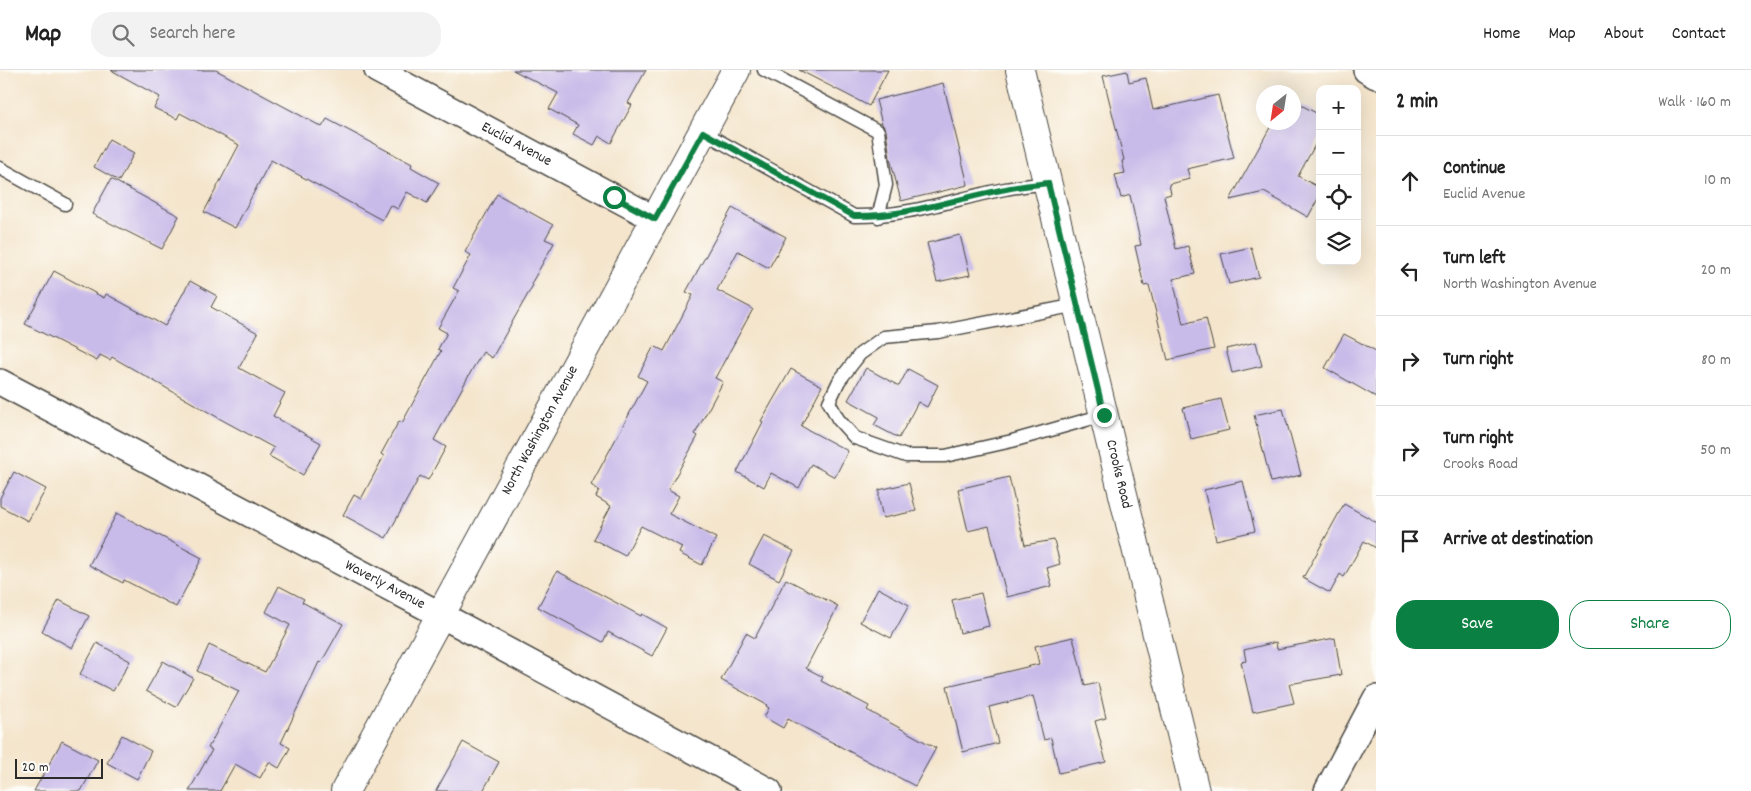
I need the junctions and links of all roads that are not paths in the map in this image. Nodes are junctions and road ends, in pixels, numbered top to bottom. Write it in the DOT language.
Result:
graph roads {
  1 [pos="376,70"];
  2 [pos="736,70"];
  3 [pos="764,70"];
  4 [pos="1020,70"];
  5 [pos="1366,70"];
  6 [pos="1376,76"];
  7 [pos="703,132"];
  8 [pos="0,168"];
  9 [pos="1048,183"];
  10 [pos="65,204"];
  11 [pos="878,217"];
  12 [pos="655,219"];
  13 [pos="1077,305"];
  14 [pos="0,382"];
  15 [pos="1104,415"];
  16 [pos="441,615"];
  17 [pos="1376,698"];
  18 [pos="346,791"];
  19 [pos="769,791"];
  20 [pos="1195,791"];
  21 [pos="1327,791"];
  1 -- 12 [label="street, Euclid Avenue"];
  2 -- 7 [label="street, North Washington Avenue"];
  3 -- 11 [label="lane"];
  4 -- 9 [label="street, Crooks Road"];
  5 -- 6 [label="street"];
  7 -- 11 [label="lane"];
  7 -- 12 [label="street, North Washington Avenue"];
  8 -- 10 [label="lane"];
  9 -- 11 [label="lane"];
  9 -- 13 [label="street, Crooks Road"];
  12 -- 16 [label="street, North Washington Avenue"];
  13 -- 15 [label="street, Crooks Road"];
  13 -- 15 [label="lane"];
  14 -- 16 [label="street, Waverly Avenue"];
  15 -- 20 [label="street, Crooks Road"];
  16 -- 18 [label="street, North Washington Avenue"];
  16 -- 19 [label="street, Waverly Avenue"];
  17 -- 21 [label="street"];
}
